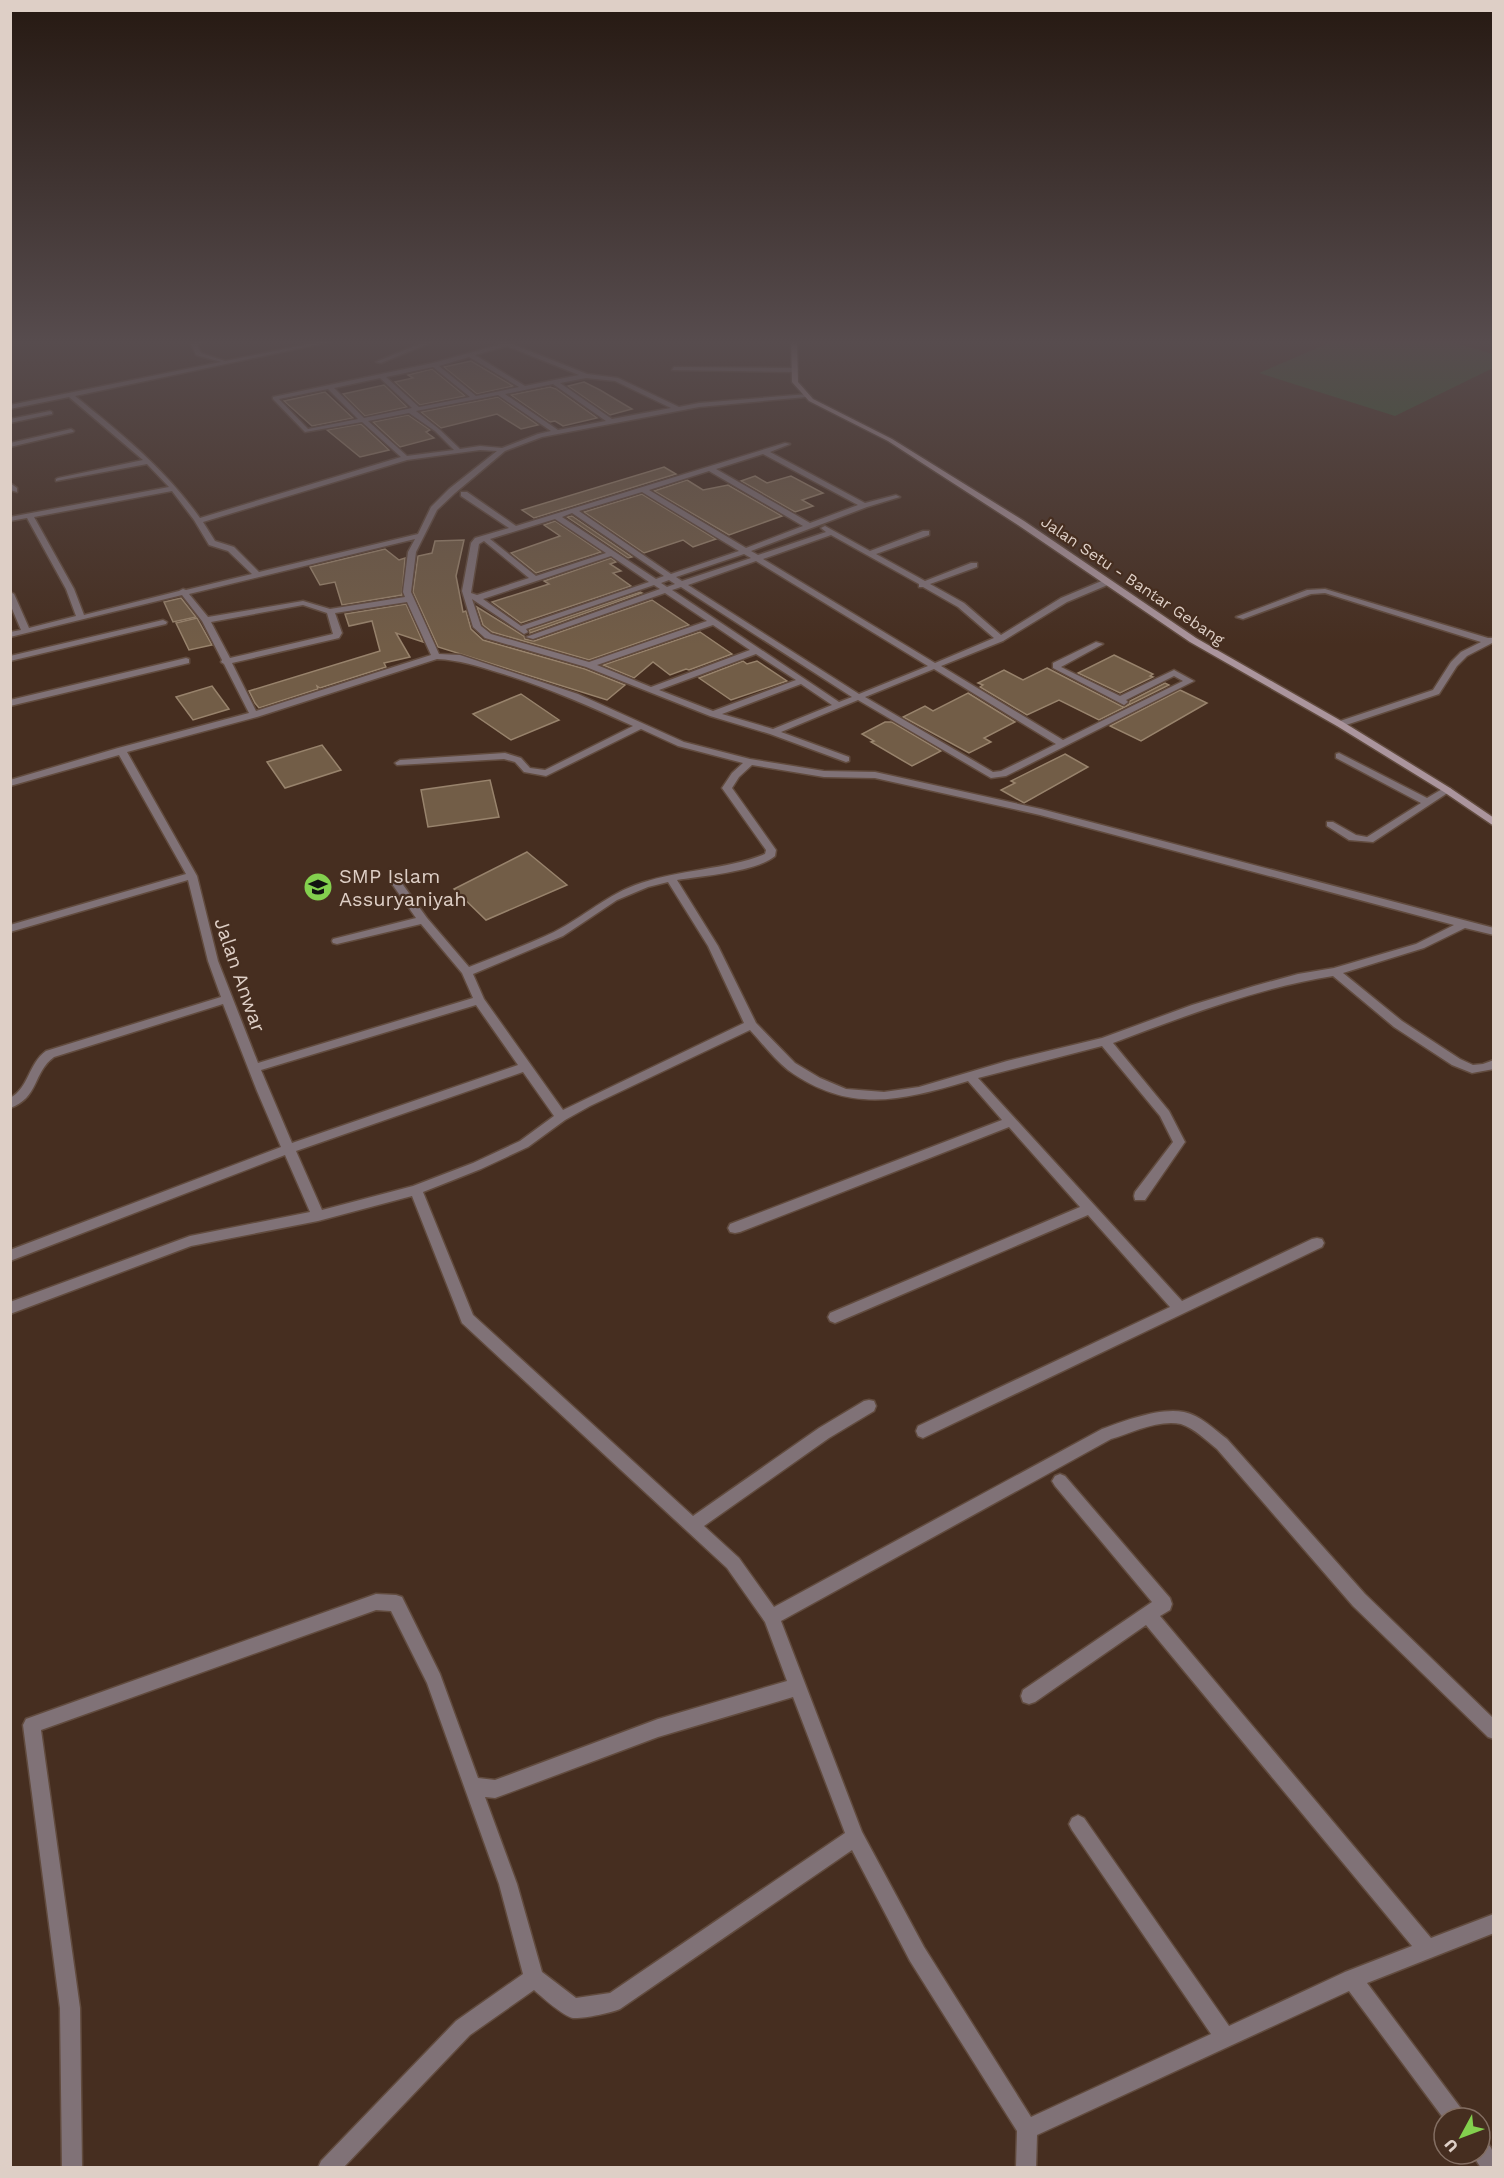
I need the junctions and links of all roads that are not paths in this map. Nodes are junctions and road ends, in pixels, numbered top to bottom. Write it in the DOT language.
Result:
graph roads {
  1 [pos="127,442"];
  2 [pos="387,442"];
  3 [pos="449,442"];
  4 [pos="523,442"];
  5 [pos="893,442"];
  6 [pos="787,444"];
  7 [pos="458,450"];
  8 [pos="502,450"];
  9 [pos="764,452"];
  10 [pos="406,458"];
  11 [pos="150,460"];
  12 [pos="709,468"];
  13 [pos="58,480"];
  14 [pos="175,488"];
  15 [pos="643,489"];
  16 [pos="464,494"];
  17 [pos="897,497"];
  18 [pos="864,506"];
  19 [pos="572,510"];
  20 [pos="30,516"];
  21 [pos="556,516"];
  22 [pos="10,519"];
  23 [pos="199,520"];
  24 [pos="813,525"];
  25 [pos="514,528"];
  26 [pos="832,532"];
  27 [pos="926,533"];
  28 [pos="421,535"];
  29 [pos="485,538"];
  30 [pos="745,551"];
  31 [pos="609,554"];
  32 [pos="871,554"];
  33 [pos="757,559"];
  34 [pos="974,565"];
  35 [pos="257,574"];
  36 [pos="670,577"];
  37 [pos="534,578"];
  38 [pos="1107,582"];
  39 [pos="653,583"];
  40 [pos="682,584"];
  41 [pos="922,585"];
  42 [pos="664,590"];
  43 [pos="183,591"];
  44 [pos="466,591"];
  45 [pos="10,594"];
  46 [pos="477,598"];
  47 [pos="409,599"];
  48 [pos="330,611"];
  49 [pos="1240,617"];
  50 [pos="81,618"];
  51 [pos="206,620"];
  52 [pos="163,622"];
  53 [pos="712,622"];
  54 [pos="519,629"];
  55 [pos="26,632"];
  56 [pos="10,635"];
  57 [pos="530,637"];
  58 [pos="1000,639"];
  59 [pos="1491,640"];
  60 [pos="1099,644"];
  61 [pos="755,651"];
  62 [pos="553,655"];
  63 [pos="436,656"];
  64 [pos="10,659"];
  65 [pos="186,661"];
  66 [pos="225,662"];
  67 [pos="589,665"];
  68 [pos="934,666"];
  69 [pos="802,681"];
  70 [pos="653,689"];
  71 [pos="858,697"];
  72 [pos="1119,699"];
  73 [pos="10,703"];
  74 [pos="838,705"];
  75 [pos="1135,709"];
  76 [pos="713,714"];
  77 [pos="254,715"];
  78 [pos="1340,724"];
  79 [pos="642,725"];
  80 [pos="773,732"];
  81 [pos="1063,744"];
  82 [pos="121,750"];
  83 [pos="1339,756"];
  84 [pos="846,759"];
  85 [pos="750,762"];
  86 [pos="400,763"];
  87 [pos="10,783"];
  88 [pos="1447,790"];
  89 [pos="1427,802"];
  90 [pos="1494,823"];
  91 [pos="1330,824"];
  92 [pos="192,876"];
  93 [pos="670,878"];
  94 [pos="397,884"];
  95 [pos="423,920"];
  96 [pos="1464,924"];
  97 [pos="10,930"];
  98 [pos="1494,932"];
  99 [pos="337,941"];
  100 [pos="467,972"];
  101 [pos="1335,972"];
  102 [pos="227,999"];
  103 [pos="479,1000"];
  104 [pos="751,1025"];
  105 [pos="1105,1041"];
  106 [pos="1494,1064"];
  107 [pos="526,1066"];
  108 [pos="254,1068"];
  109 [pos="970,1076"];
  110 [pos="10,1104"];
  111 [pos="561,1117"];
  112 [pos="1011,1121"];
  113 [pos="288,1149"];
  114 [pos="416,1190"];
  115 [pos="1140,1196"];
  116 [pos="1090,1208"];
  117 [pos="318,1216"];
  118 [pos="735,1228"];
  119 [pos="1317,1243"];
  120 [pos="10,1256"];
  121 [pos="10,1308"];
  122 [pos="1180,1308"];
  123 [pos="835,1317"];
  124 [pos="869,1406"];
  125 [pos="923,1431"];
  126 [pos="1060,1481"];
  127 [pos="692,1526"];
  128 [pos="1148,1614"];
  129 [pos="771,1617"];
  130 [pos="797,1687"];
  131 [pos="1029,1696"];
  132 [pos="1494,1731"];
  133 [pos="472,1786"];
  134 [pos="1078,1824"];
  135 [pos="855,1837"];
  136 [pos="1494,1923"];
  137 [pos="1427,1948"];
  138 [pos="534,1978"];
  139 [pos="1352,1979"];
  140 [pos="1225,2037"];
  141 [pos="1447,2106"];
  142 [pos="1027,2129"];
  143 [pos="72,2168"];
  144 [pos="328,2168"];
  145 [pos="1026,2168"];
  1 -- 11 [label="street"];
  2 -- 10 [label="street"];
  3 -- 7 [label="street"];
  4 -- 8 [label="street"];
  5 -- 38 [label="main road, Jalan Setu - Bantar Gebang"];
  6 -- 9 [label="street"];
  7 -- 8 [label="street"];
  7 -- 10 [label="street"];
  8 -- 28 [label="street"];
  9 -- 12 [label="street"];
  9 -- 18 [label="street"];
  10 -- 23 [label="street"];
  11 -- 13 [label="street"];
  11 -- 14 [label="street"];
  12 -- 15 [label="street"];
  12 -- 24 [label="street"];
  14 -- 20 [label="street"];
  14 -- 23 [label="street"];
  15 -- 19 [label="street"];
  15 -- 30 [label="street"];
  16 -- 25 [label="street"];
  17 -- 18 [label="street"];
  18 -- 24 [label="street"];
  19 -- 21 [label="street"];
  19 -- 36 [label="street"];
  20 -- 22 [label="street"];
  20 -- 50 [label="street"];
  21 -- 25 [label="street"];
  21 -- 31 [label="street"];
  23 -- 35 [label="street"];
  24 -- 26 [label="street"];
  24 -- 30 [label="street"];
  25 -- 29 [label="street"];
  26 -- 32 [label="street"];
  26 -- 33 [label="street"];
  27 -- 32 [label="street"];
  28 -- 35 [label="street"];
  28 -- 47 [label="street"];
  29 -- 37 [label="street"];
  29 -- 44 [label="street"];
  30 -- 33 [label="street"];
  30 -- 36 [label="street"];
  31 -- 37 [label="street"];
  31 -- 39 [label="street"];
  32 -- 41 [label="street"];
  33 -- 40 [label="street"];
  33 -- 68 [label="street"];
  34 -- 41 [label="street"];
  35 -- 43 [label="street"];
  36 -- 39 [label="street"];
  36 -- 40 [label="street"];
  37 -- 46 [label="street"];
  38 -- 58 [label="street"];
  38 -- 78 [label="main road, Jalan Setu - Bantar Gebang"];
  39 -- 42 [label="street"];
  39 -- 54 [label="street"];
  40 -- 42 [label="street"];
  40 -- 71 [label="street"];
  41 -- 58 [label="street"];
  42 -- 53 [label="street"];
  42 -- 57 [label="street"];
  43 -- 50 [label="street"];
  43 -- 51 [label="street"];
  44 -- 46 [label="street"];
  44 -- 62 [label="street"];
  45 -- 55 [label="street"];
  46 -- 54 [label="street"];
  47 -- 48 [label="street"];
  47 -- 63 [label="street"];
  48 -- 51 [label="street"];
  48 -- 66 [label="street"];
  49 -- 59 [label="street"];
  50 -- 55 [label="street"];
  51 -- 66 [label="street"];
  52 -- 64 [label="street"];
  53 -- 61 [label="street"];
  53 -- 67 [label="street"];
  54 -- 57 [label="street"];
  55 -- 56 [label="street"];
  57 -- 62 [label="street"];
  58 -- 68 [label="street"];
  59 -- 78 [label="street"];
  60 -- 72 [label="street"];
  61 -- 69 [label="street"];
  61 -- 70 [label="street"];
  62 -- 67 [label="street"];
  63 -- 77 [label="street"];
  63 -- 79 [label="street"];
  65 -- 73 [label="street"];
  66 -- 77 [label="street"];
  67 -- 70 [label="street"];
  68 -- 71 [label="street"];
  68 -- 81 [label="street"];
  69 -- 74 [label="street"];
  69 -- 76 [label="street"];
  70 -- 76 [label="street"];
  71 -- 74 [label="street"];
  71 -- 81 [label="street"];
  72 -- 75 [label="street"];
  72 -- 75 [label="street"];
  74 -- 80 [label="street"];
  75 -- 81 [label="street"];
  76 -- 80 [label="street"];
  77 -- 82 [label="street"];
  78 -- 88 [label="main road, Jalan Setu - Bantar Gebang"];
  79 -- 85 [label="street"];
  79 -- 86 [label="street"];
  80 -- 84 [label="street"];
  82 -- 87 [label="street"];
  82 -- 92 [label="street, Jalan Anwar"];
  83 -- 89 [label="street"];
  85 -- 93 [label="street"];
  85 -- 96 [label="street"];
  88 -- 89 [label="street"];
  88 -- 90 [label="main road, Jalan Setu - Bantar Gebang"];
  89 -- 91 [label="street"];
  92 -- 97 [label="street"];
  92 -- 102 [label="street, Jalan Anwar"];
  93 -- 100 [label="street"];
  93 -- 104 [label="street"];
  94 -- 95 [label="street"];
  95 -- 99 [label="street"];
  95 -- 100 [label="street"];
  96 -- 98 [label="street"];
  96 -- 101 [label="street"];
  100 -- 103 [label="street"];
  101 -- 105 [label="street"];
  101 -- 106 [label="street"];
  102 -- 108 [label="street, Jalan Anwar"];
  102 -- 110 [label="street"];
  103 -- 107 [label="street"];
  103 -- 108 [label="street"];
  104 -- 109 [label="street"];
  104 -- 111 [label="street"];
  105 -- 109 [label="street"];
  105 -- 115 [label="street"];
  107 -- 111 [label="street"];
  107 -- 113 [label="street"];
  108 -- 113 [label="street, Jalan Anwar"];
  109 -- 112 [label="street"];
  111 -- 114 [label="street"];
  112 -- 116 [label="street"];
  112 -- 118 [label="street"];
  113 -- 117 [label="street, Jalan Anwar"];
  113 -- 120 [label="street"];
  114 -- 117 [label="street"];
  114 -- 127 [label="street"];
  116 -- 122 [label="street"];
  116 -- 123 [label="street"];
  117 -- 121 [label="street"];
  119 -- 122 [label="street"];
  122 -- 125 [label="street"];
  124 -- 127 [label="street"];
  126 -- 128 [label="street"];
  127 -- 129 [label="street"];
  128 -- 131 [label="street"];
  128 -- 137 [label="street"];
  129 -- 130 [label="street"];
  129 -- 132 [label="street"];
  130 -- 133 [label="street"];
  130 -- 135 [label="street"];
  133 -- 138 [label="street"];
  133 -- 143 [label="street"];
  134 -- 140 [label="street"];
  135 -- 138 [label="street"];
  135 -- 142 [label="street"];
  136 -- 137 [label="street"];
  137 -- 139 [label="street"];
  138 -- 144 [label="street"];
  139 -- 140 [label="street"];
  139 -- 141 [label="street"];
  140 -- 142 [label="street"];
  142 -- 145 [label="street"];
}
